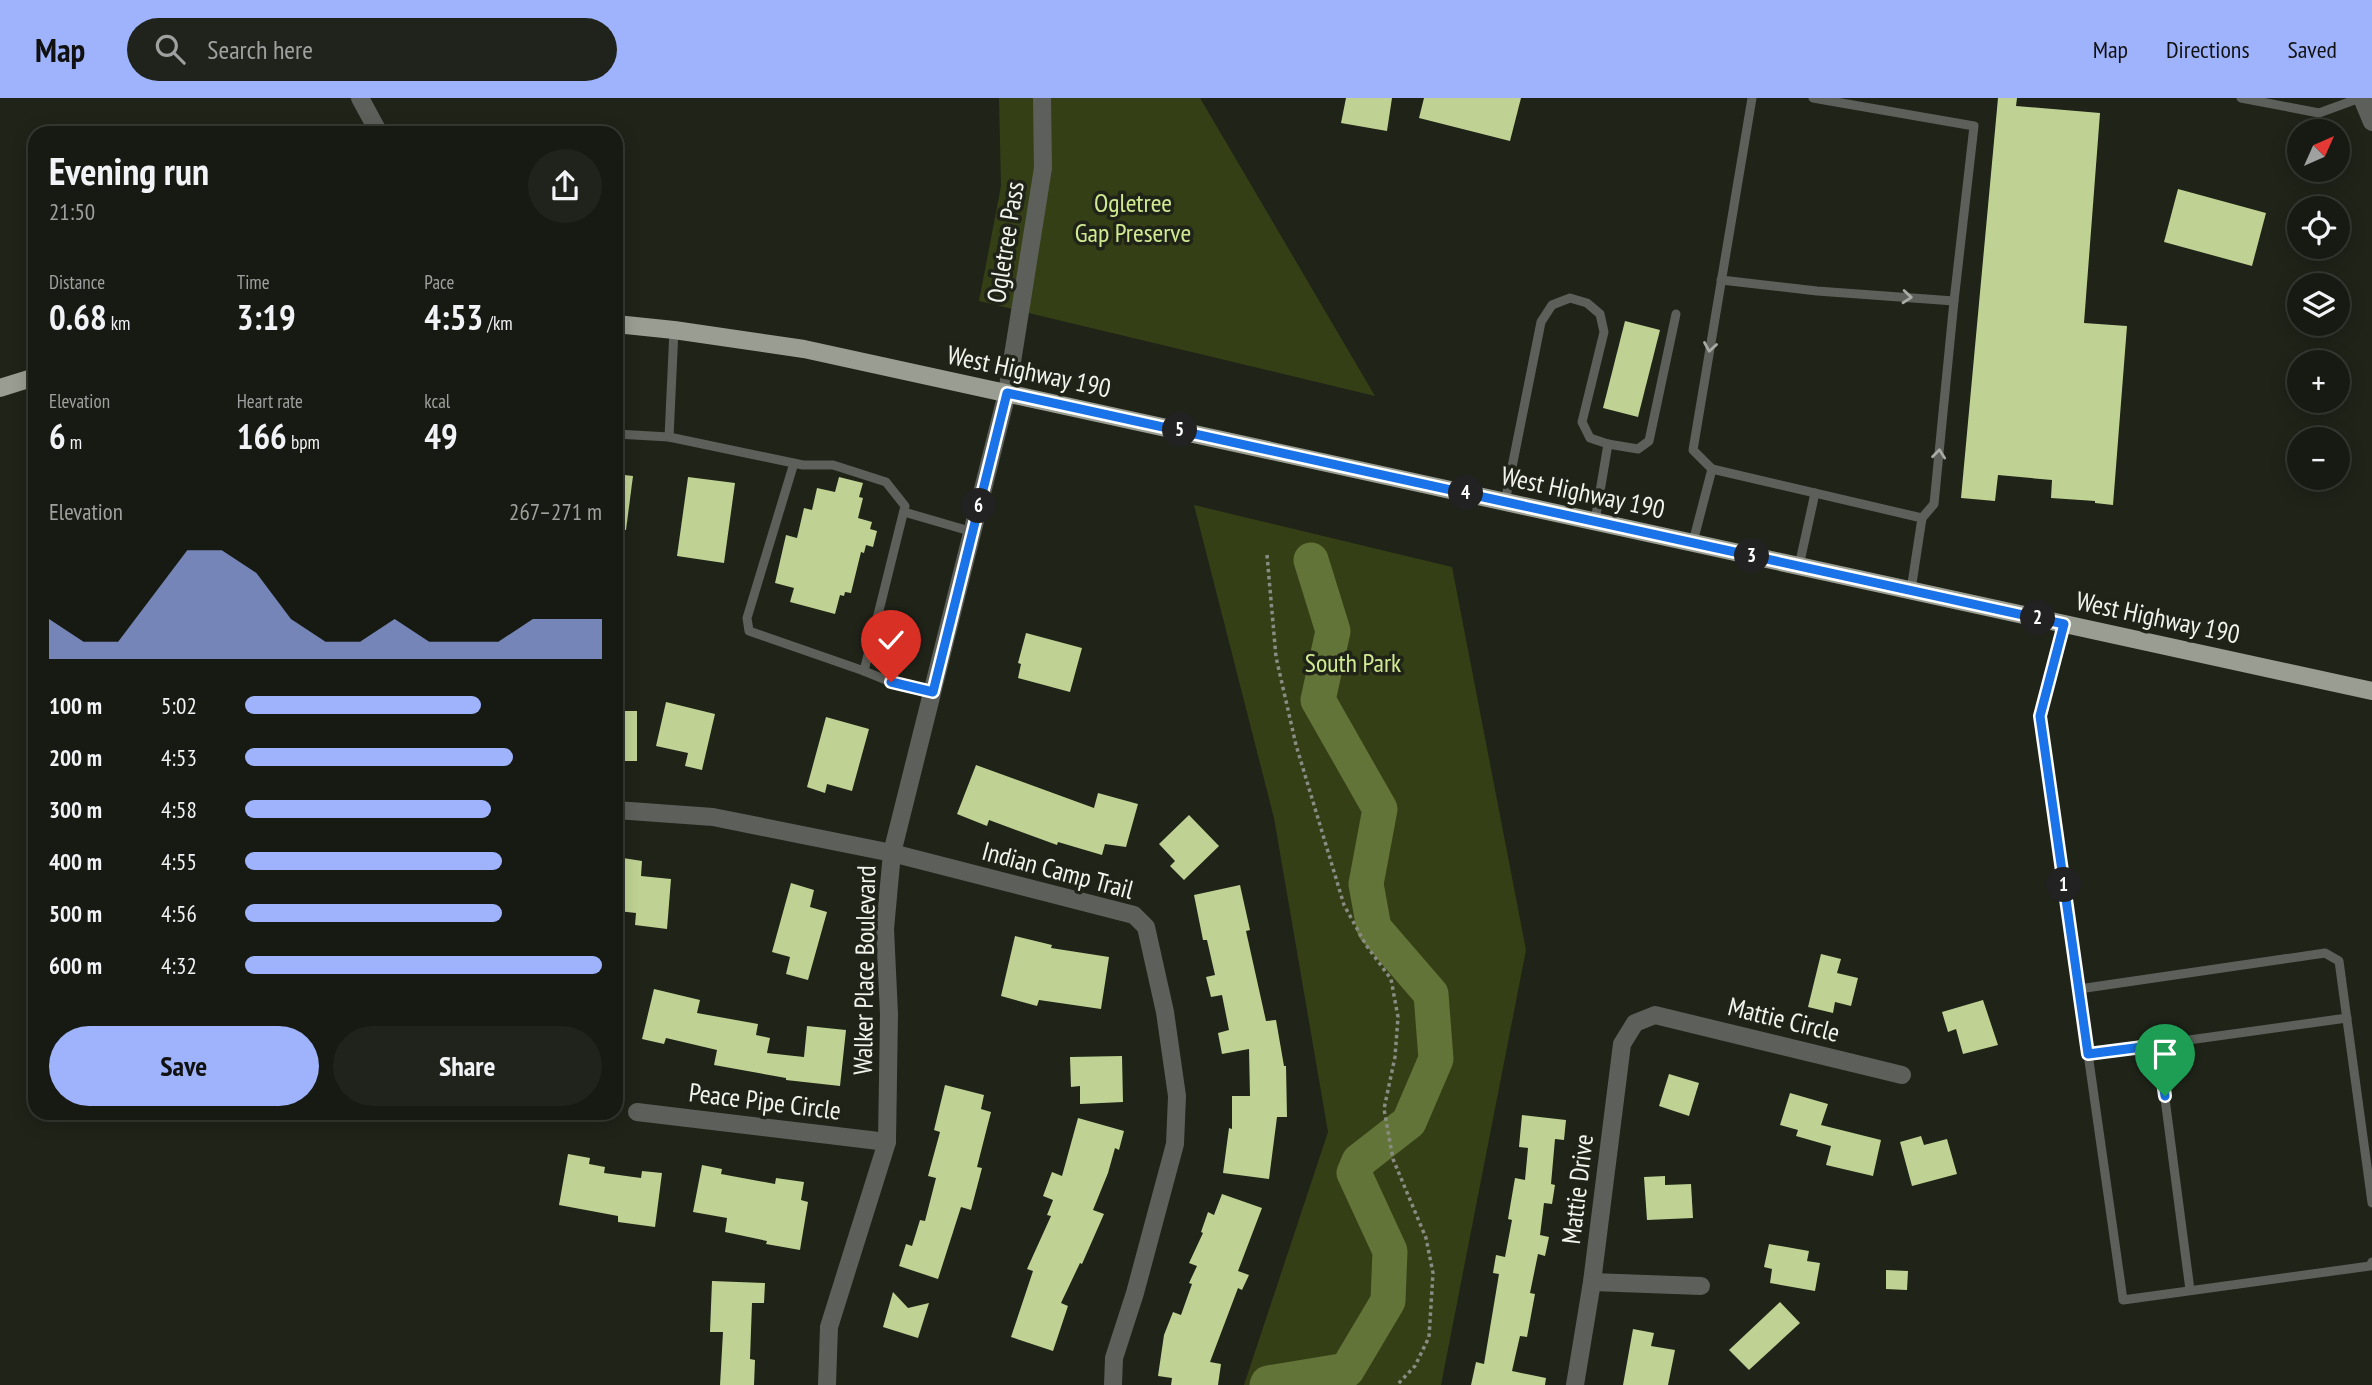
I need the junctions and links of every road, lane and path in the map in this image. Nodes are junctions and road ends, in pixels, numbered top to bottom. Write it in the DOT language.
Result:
graph roads {
  1 [pos="360,98"];
  2 [pos="1042,98"];
  3 [pos="1752,98"];
  4 [pos="1812,98"];
  5 [pos="2241,98"];
  6 [pos="2361,98"];
  7 [pos="2372,122"];
  8 [pos="375,126"];
  9 [pos="1721,280"];
  10 [pos="1954,301"];
  11 [pos="1676,314"];
  12 [pos="623,325"];
  13 [pos="674,330"];
  14 [pos="28,379"];
  15 [pos="0,388"];
  16 [pos="1007,393"];
  17 [pos="623,434"];
  18 [pos="669,436"];
  19 [pos="1608,444"];
  20 [pos="794,463"];
  21 [pos="1712,469"];
  22 [pos="1815,493"];
  23 [pos="1505,502"];
  24 [pos="904,512"];
  25 [pos="1922,518"];
  26 [pos="1595,521"];
  27 [pos="972,532"];
  28 [pos="1693,542"];
  29 [pos="1267,555"];
  30 [pos="1799,566"];
  31 [pos="1910,590"];
  32 [pos="2064,624"];
  33 [pos="864,671"];
  34 [pos="2372,691"];
  35 [pos="933,692"];
  36 [pos="623,811"];
  37 [pos="892,853"];
  38 [pos="2079,989"];
  39 [pos="1655,1015"];
  40 [pos="2347,1018"];
  41 [pos="2158,1045"];
  42 [pos="2088,1054"];
  43 [pos="1902,1075"];
  44 [pos="637,1112"];
  45 [pos="887,1142"];
  46 [pos="2372,1203"];
  47 [pos="2372,1262"];
  48 [pos="1592,1282"];
  49 [pos="1701,1286"];
  50 [pos="2190,1290"];
  51 [pos="827,1385"];
  52 [pos="1112,1385"];
  53 [pos="1398,1385"];
  54 [pos="1575,1385"];
  1 -- 8 [label="street"];
  2 -- 16 [label="street, Ogletree Pass"];
  3 -- 9 [label="lane"];
  4 -- 10 [label="lane"];
  5 -- 6 [label="lane"];
  6 -- 7 [label="street"];
  9 -- 10 [label="lane, one-way"];
  9 -- 21 [label="lane, one-way"];
  25 -- 10 [label="lane, one-way"];
  11 -- 19 [label="lane"];
  12 -- 13 [label="main road, West Highway 190"];
  13 -- 16 [label="main road, West Highway 190"];
  13 -- 18 [label="lane"];
  14 -- 15 [label="main road"];
  16 -- 23 [label="main road, West Highway 190"];
  16 -- 27 [label="street, Walker Place Boulevard"];
  17 -- 18 [label="lane"];
  18 -- 20 [label="lane"];
  19 -- 23 [label="lane"];
  19 -- 26 [label="lane"];
  20 -- 24 [label="lane"];
  20 -- 33 [label="lane"];
  21 -- 22 [label="lane"];
  21 -- 28 [label="lane"];
  22 -- 25 [label="lane"];
  22 -- 30 [label="lane"];
  23 -- 26 [label="main road, West Highway 190"];
  24 -- 27 [label="lane"];
  24 -- 33 [label="lane"];
  25 -- 31 [label="lane"];
  26 -- 28 [label="main road, West Highway 190"];
  27 -- 35 [label="street, Walker Place Boulevard"];
  28 -- 30 [label="main road, West Highway 190"];
  29 -- 53 [label="path"];
  30 -- 31 [label="main road, West Highway 190"];
  31 -- 32 [label="main road, West Highway 190"];
  32 -- 34 [label="main road, West Highway 190"];
  32 -- 38 [label="lane"];
  33 -- 35 [label="lane"];
  35 -- 37 [label="street, Walker Place Boulevard"];
  36 -- 37 [label="street, Indian Camp Trail"];
  37 -- 45 [label="street, Walker Place Boulevard"];
  37 -- 52 [label="street, Indian Camp Trail"];
  38 -- 40 [label="lane"];
  38 -- 42 [label="lane"];
  39 -- 43 [label="street, Mattie Circle"];
  39 -- 48 [label="street, Mattie Drive"];
  40 -- 41 [label="lane"];
  40 -- 46 [label="lane"];
  41 -- 42 [label="lane"];
  41 -- 50 [label="lane"];
  42 -- 50 [label="lane"];
  44 -- 45 [label="street, Peace Pipe Circle"];
  45 -- 51 [label="street, Walker Place Boulevard"];
  47 -- 50 [label="lane"];
  48 -- 49 [label="street"];
  48 -- 54 [label="street, Mattie Drive"];
}
